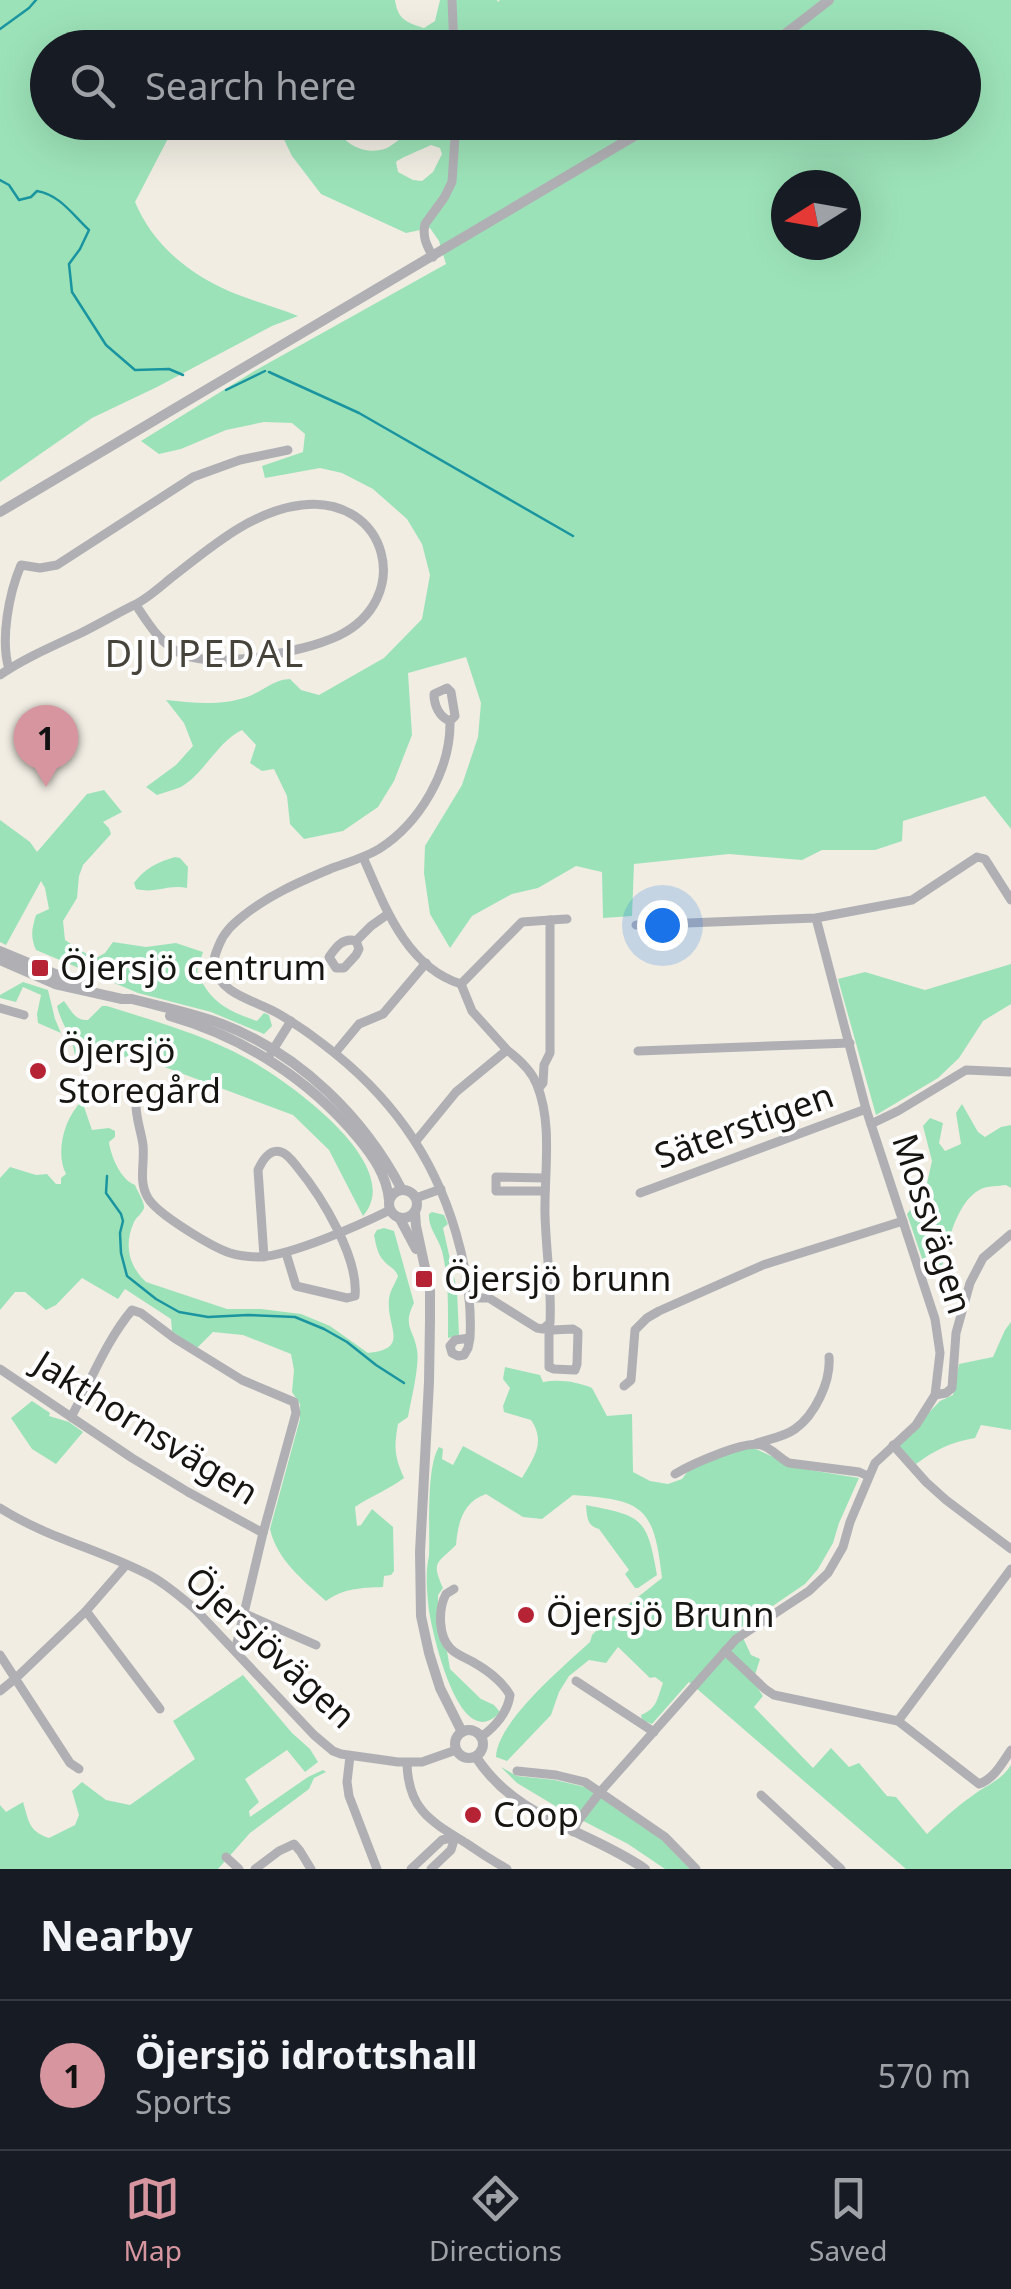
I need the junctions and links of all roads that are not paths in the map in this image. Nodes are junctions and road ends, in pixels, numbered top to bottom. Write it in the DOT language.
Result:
graph roads {
  1 [pos="452,0"];
  2 [pos="829,0"];
  3 [pos="453,30"];
  4 [pos="790,30"];
  5 [pos="455,140"];
  6 [pos="628,140"];
  7 [pos="433,257"];
  8 [pos="288,450"];
  9 [pos="0,512"];
  10 [pos="136,604"];
  11 [pos="4,672"];
  12 [pos="450,721"];
  13 [pos="363,857"];
  14 [pos="1011,900"];
  15 [pos="388,914"];
  16 [pos="816,918"];
  17 [pos="567,919"];
  18 [pos="550,920"];
  19 [pos="636,925"];
  20 [pos="356,942"];
  21 [pos="0,951"];
  22 [pos="0,960"];
  23 [pos="426,963"];
  24 [pos="461,984"];
  25 [pos="97,992"];
  26 [pos="0,1008"];
  27 [pos="24,1015"];
  28 [pos="291,1021"];
  29 [pos="850,1043"];
  30 [pos="508,1050"];
  31 [pos="638,1051"];
  32 [pos="271,1054"];
  33 [pos="335,1054"];
  34 [pos="1011,1072"];
  35 [pos="539,1088"];
  36 [pos="136,1100"];
  37 [pos="866,1109"];
  38 [pos="871,1124"];
  39 [pos="416,1140"];
  40 [pos="545,1178"];
  41 [pos="441,1189"];
  42 [pos="402,1190"];
  43 [pos="545,1192"];
  44 [pos="640,1193"];
  45 [pos="416,1198"];
  46 [pos="390,1205"];
  47 [pos="415,1212"];
  48 [pos="400,1218"];
  49 [pos="903,1220"];
  50 [pos="339,1232"];
  51 [pos="1011,1234"];
  52 [pos="286,1252"];
  53 [pos="264,1257"];
  54 [pos="470,1298"];
  55 [pos="428,1299"];
  56 [pos="547,1327"];
  57 [pos="470,1338"];
  58 [pos="828,1357"];
  59 [pos="0,1369"];
  60 [pos="624,1386"];
  61 [pos="935,1395"];
  62 [pos="71,1417"];
  63 [pos="754,1444"];
  64 [pos="893,1445"];
  65 [pos="675,1474"];
  66 [pos="868,1476"];
  67 [pos="0,1508"];
  68 [pos="262,1533"];
  69 [pos="1011,1550"];
  70 [pos="126,1565"];
  71 [pos="1011,1569"];
  72 [pos="454,1589"];
  73 [pos="86,1612"];
  74 [pos="243,1613"];
  75 [pos="316,1645"];
  76 [pos="236,1651"];
  77 [pos="725,1651"];
  78 [pos="0,1655"];
  79 [pos="16,1678"];
  80 [pos="576,1681"];
  81 [pos="0,1691"];
  82 [pos="160,1709"];
  83 [pos="898,1721"];
  84 [pos="462,1732"];
  85 [pos="654,1732"];
  86 [pos="481,1737"];
  87 [pos="456,1750"];
  88 [pos="1011,1750"];
  89 [pos="350,1756"];
  90 [pos="476,1757"];
  91 [pos="407,1763"];
  92 [pos="79,1769"];
  93 [pos="517,1772"];
  94 [pos="600,1792"];
  95 [pos="760,1795"];
  96 [pos="572,1832"];
  97 [pos="455,1837"];
  98 [pos="226,1856"];
  99 [pos="239,1869"];
  100 [pos="254,1869"];
  101 [pos="310,1869"];
  102 [pos="377,1869"];
  103 [pos="412,1869"];
  104 [pos="430,1869"];
  105 [pos="508,1869"];
  106 [pos="645,1869"];
  107 [pos="696,1869"];
  108 [pos="841,1869"];
  1 -- 3 [label="street"];
  2 -- 4 [label="street"];
  5 -- 7 [label="street"];
  6 -- 7 [label="street"];
  7 -- 9 [label="street"];
  8 -- 11 [label="street"];
  10 -- 10 [label="street"];
  10 -- 11 [label="street"];
  12 -- 13 [label="street"];
  13 -- 15 [label="street"];
  13 -- 28 [label="street"];
  14 -- 16 [label="street"];
  15 -- 20 [label="street"];
  15 -- 23 [label="street"];
  16 -- 19 [label="street"];
  16 -- 29 [label="street, Mossvägen"];
  17 -- 18 [label="street"];
  18 -- 24 [label="street"];
  18 -- 35 [label="street"];
  21 -- 25 [label="street"];
  22 -- 25 [label="street"];
  23 -- 24 [label="street"];
  23 -- 33 [label="street"];
  24 -- 30 [label="street"];
  25 -- 32 [label="street"];
  26 -- 27 [label="street"];
  28 -- 32 [label="street"];
  28 -- 33 [label="street"];
  29 -- 31 [label="street"];
  29 -- 37 [label="street, Mossvägen"];
  30 -- 35 [label="street"];
  30 -- 39 [label="street"];
  32 -- 42 [label="street"];
  32 -- 46 [label="street"];
  33 -- 39 [label="street"];
  34 -- 38 [label="street"];
  35 -- 40 [label="street"];
  36 -- 53 [label="street"];
  37 -- 38 [label="street, Mossvägen"];
  37 -- 44 [label="street, Säterstigen"];
  38 -- 49 [label="street, Mossvägen"];
  39 -- 41 [label="street"];
  40 -- 43 [label="street"];
  40 -- 43 [label="street"];
  41 -- 45 [label="street"];
  41 -- 54 [label="street"];
  42 -- 45 [label="street"];
  42 -- 46 [label="street"];
  43 -- 56 [label="street"];
  45 -- 47 [label="street"];
  46 -- 48 [label="street"];
  46 -- 50 [label="street"];
  47 -- 48 [label="street"];
  47 -- 55 [label="street"];
  48 -- 55 [label="street"];
  49 -- 60 [label="street"];
  49 -- 61 [label="street, Mossvägen"];
  50 -- 52 [label="street"];
  50 -- 52 [label="street"];
  50 -- 53 [label="street"];
  51 -- 61 [label="street"];
  52 -- 53 [label="street"];
  54 -- 56 [label="street"];
  54 -- 57 [label="street"];
  55 -- 84 [label="street"];
  56 -- 56 [label="street"];
  58 -- 63 [label="street"];
  59 -- 62 [label="street, Jakthornsvägen"];
  61 -- 64 [label="street"];
  62 -- 68 [label="street, Jakthornsvägen"];
  62 -- 68 [label="street"];
  63 -- 65 [label="street"];
  63 -- 66 [label="street"];
  64 -- 66 [label="street"];
  64 -- 69 [label="street"];
  66 -- 77 [label="street"];
  67 -- 70 [label="street, Öjersjövägen"];
  68 -- 74 [label="street"];
  70 -- 73 [label="street"];
  70 -- 76 [label="street, Öjersjövägen"];
  71 -- 83 [label="street"];
  72 -- 86 [label="street"];
  73 -- 79 [label="street"];
  73 -- 82 [label="street"];
  74 -- 75 [label="street"];
  74 -- 76 [label="street"];
  76 -- 89 [label="street, Öjersjövägen"];
  77 -- 83 [label="street"];
  77 -- 85 [label="street"];
  78 -- 79 [label="street"];
  79 -- 81 [label="street"];
  79 -- 92 [label="street"];
  80 -- 85 [label="street"];
  83 -- 88 [label="street"];
  84 -- 86 [label="street"];
  84 -- 87 [label="street"];
  85 -- 94 [label="street"];
  86 -- 90 [label="street"];
  87 -- 90 [label="street"];
  87 -- 91 [label="street, Öjersjövägen"];
  89 -- 91 [label="street, Öjersjövägen"];
  89 -- 102 [label="street"];
  90 -- 96 [label="street"];
  91 -- 97 [label="street"];
  93 -- 94 [label="street"];
  94 -- 96 [label="street"];
  94 -- 107 [label="street"];
  95 -- 108 [label="street"];
  96 -- 106 [label="street"];
  97 -- 103 [label="street"];
  97 -- 104 [label="street"];
  97 -- 105 [label="street"];
  98 -- 99 [label="street"];
  100 -- 101 [label="street"];
}
